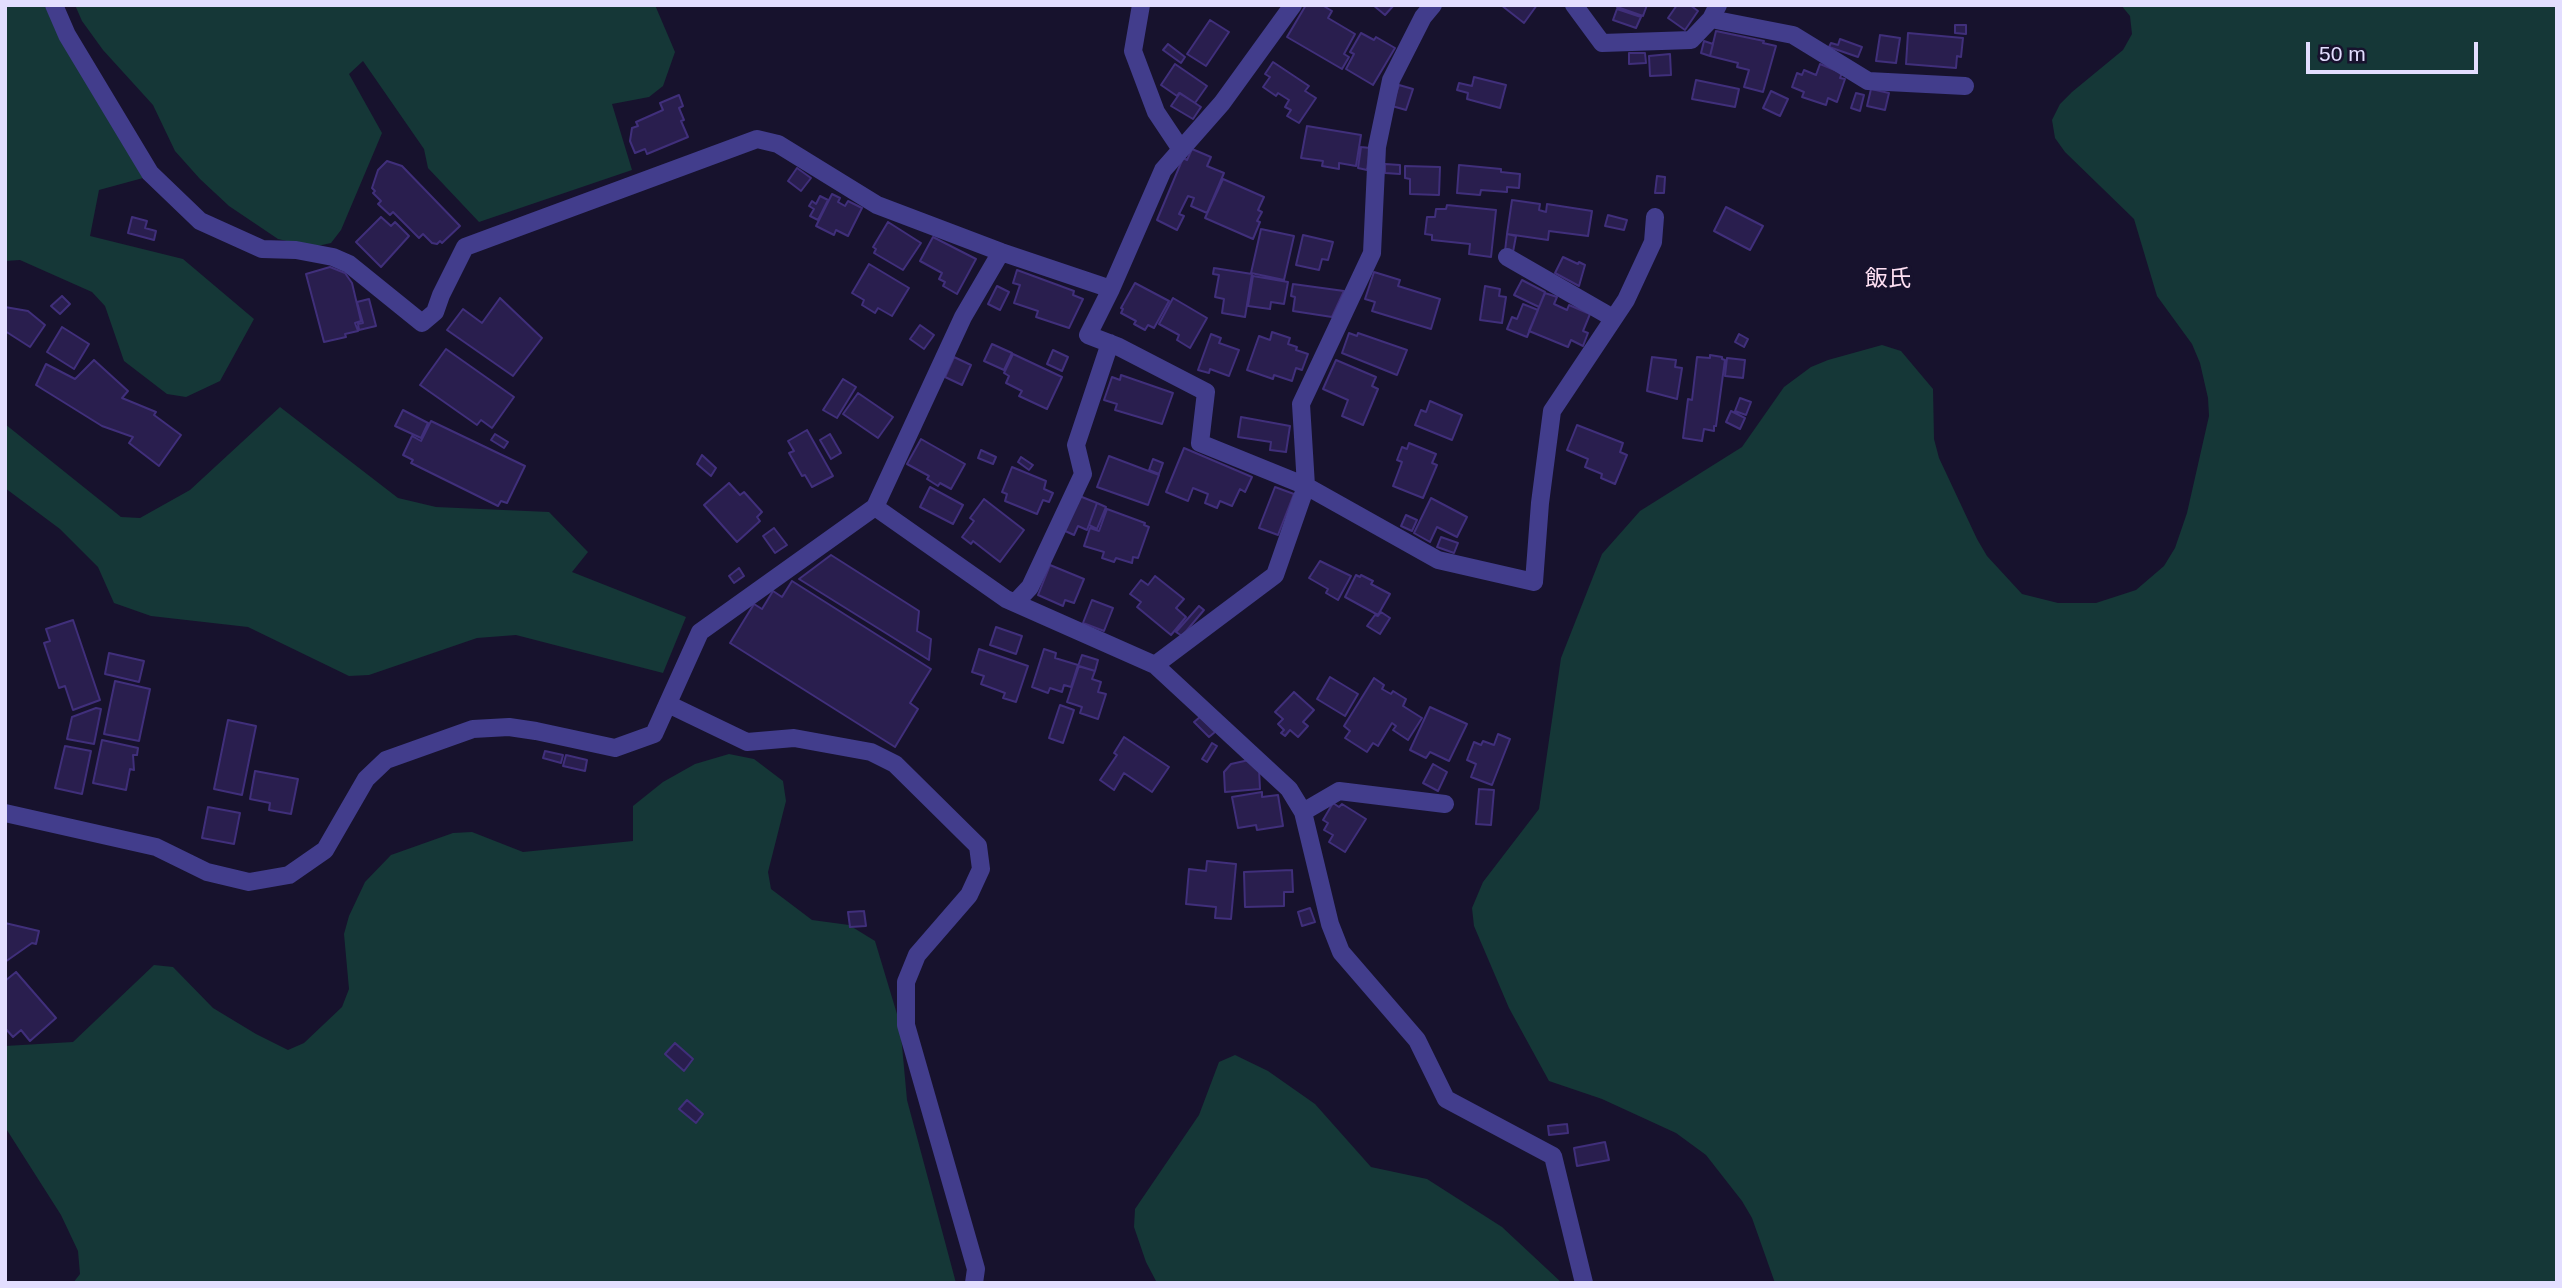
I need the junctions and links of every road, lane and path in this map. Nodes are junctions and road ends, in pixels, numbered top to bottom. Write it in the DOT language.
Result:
graph roads {
  1 [pos="54,5"];
  2 [pos="1141,5"];
  3 [pos="1293,5"];
  4 [pos="1433,5"];
  5 [pos="1574,5"];
  6 [pos="1715,12"];
  7 [pos="1965,86"];
  8 [pos="1180,148"];
  9 [pos="1655,217"];
  10 [pos="1001,252"];
  11 [pos="1507,257"];
  12 [pos="1111,289"];
  13 [pos="1613,318"];
  14 [pos="1110,343"];
  15 [pos="1306,486"];
  16 [pos="875,507"];
  17 [pos="1015,603"];
  18 [pos="1155,665"];
  19 [pos="668,704"];
  20 [pos="1445,804"];
  21 [pos="5,813"];
  22 [pos="1303,813"];
  23 [pos="974,1283"];
  24 [pos="1584,1283"];
  1 -- 10 [label="street"];
  2 -- 8 [label="street"];
  3 -- 8 [label="street"];
  4 -- 15 [label="street"];
  5 -- 6 [label="street"];
  6 -- 7 [label="street"];
  8 -- 12 [label="street"];
  9 -- 13 [label="street"];
  10 -- 12 [label="street"];
  10 -- 16 [label="street"];
  11 -- 13 [label="street"];
  12 -- 14 [label="street"];
  13 -- 15 [label="street"];
  14 -- 15 [label="street"];
  14 -- 17 [label="street"];
  15 -- 18 [label="street"];
  16 -- 17 [label="street"];
  16 -- 19 [label="street"];
  17 -- 18 [label="street"];
  18 -- 22 [label="street"];
  19 -- 21 [label="street"];
  19 -- 23 [label="street"];
  20 -- 22 [label="street"];
  22 -- 24 [label="street"];
}
